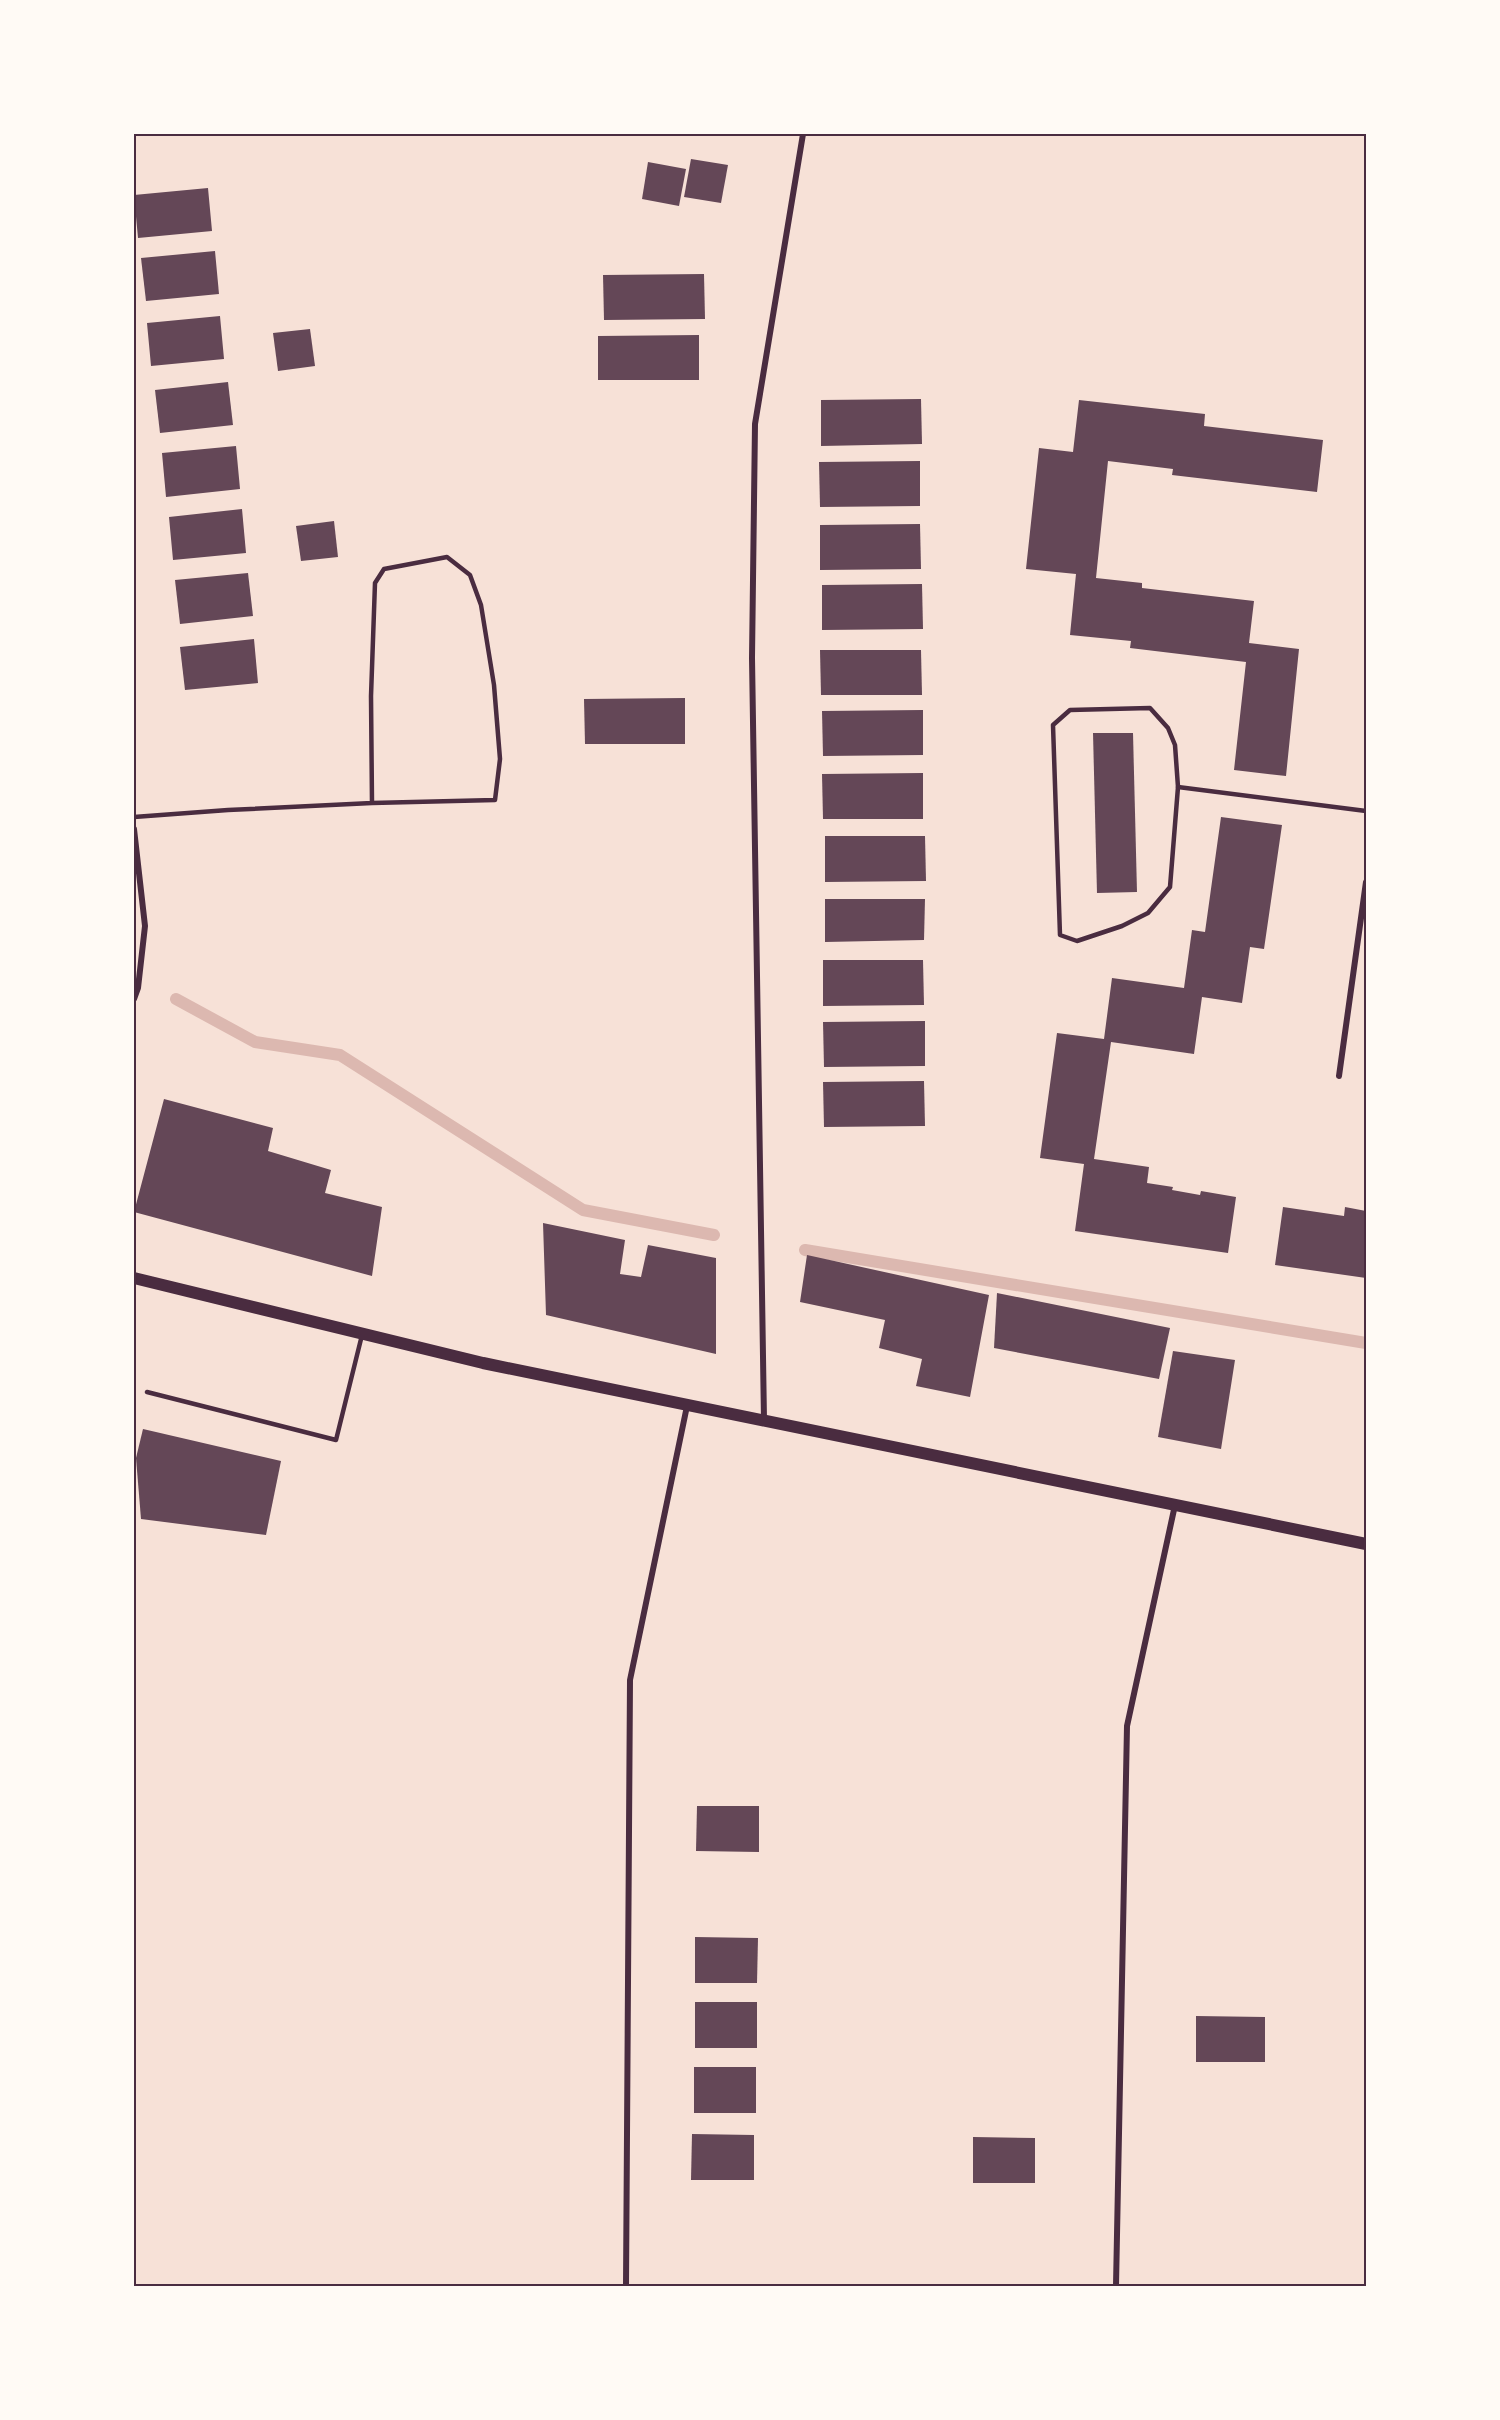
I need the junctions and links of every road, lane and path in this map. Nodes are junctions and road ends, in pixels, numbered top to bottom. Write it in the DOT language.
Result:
graph roads {
  1 [pos="803,134"];
  2 [pos="1178,787"];
  3 [pos="372,803"];
  4 [pos="1366,811"];
  5 [pos="134,817"];
  6 [pos="134,829"];
  7 [pos="1366,882"];
  8 [pos="134,999"];
  9 [pos="1339,1076"];
  10 [pos="134,1278"];
  11 [pos="363,1334"];
  12 [pos="147,1392"];
  13 [pos="687,1406"];
  14 [pos="764,1421"];
  15 [pos="1175,1505"];
  16 [pos="1366,1544"];
  17 [pos="626,2286"];
  18 [pos="1116,2286"];
  1 -- 14 [label="street"];
  2 -- 2 [label="lane"];
  2 -- 4 [label="lane"];
  3 -- 3 [label="lane"];
  3 -- 5 [label="lane"];
  6 -- 8 [label="street"];
  7 -- 9 [label="street"];
  10 -- 11 [label="main road"];
  11 -- 12 [label="lane"];
  11 -- 13 [label="main road"];
  13 -- 14 [label="main road"];
  13 -- 17 [label="street"];
  14 -- 15 [label="main road"];
  15 -- 16 [label="main road"];
  15 -- 18 [label="street"];
}
